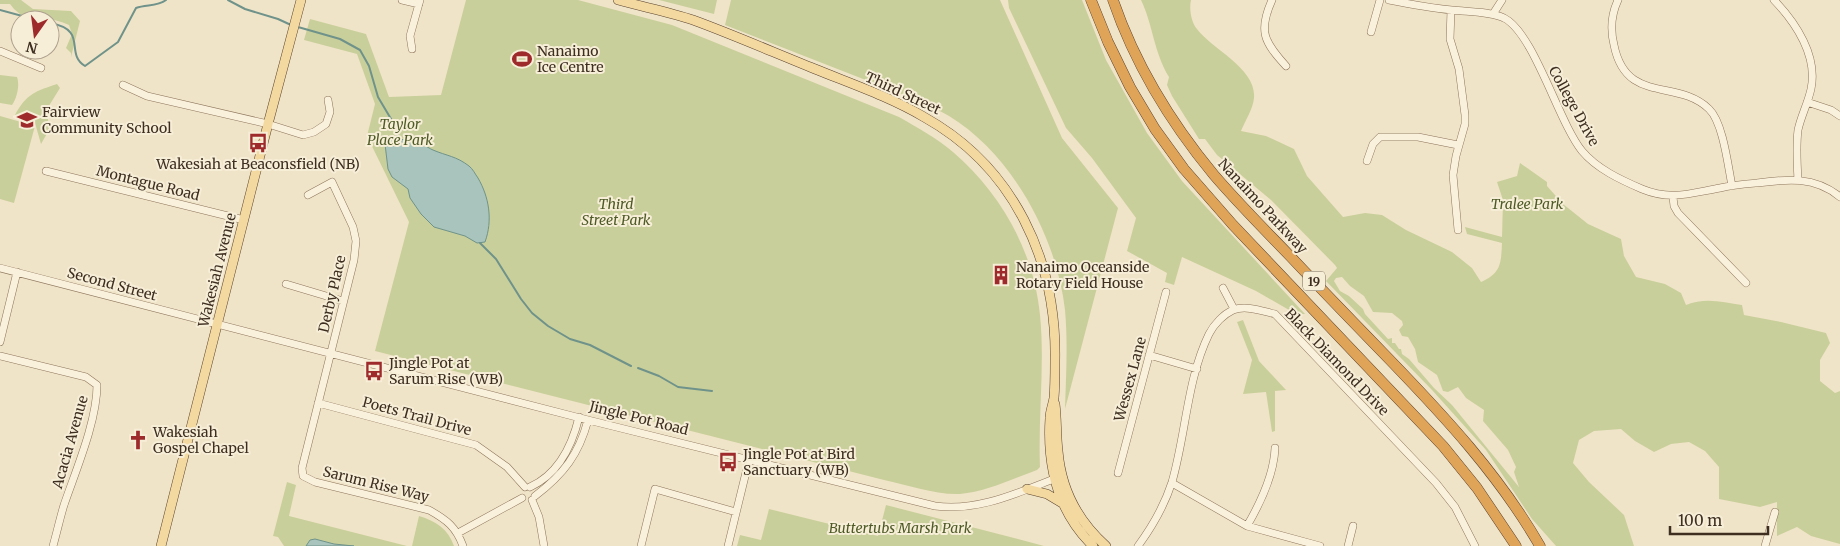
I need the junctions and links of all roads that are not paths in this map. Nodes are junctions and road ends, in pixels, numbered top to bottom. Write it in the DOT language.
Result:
graph roads {
  1 [pos="301,0"];
  2 [pos="402,0"];
  3 [pos="618,0"];
  4 [pos="1091,0"];
  5 [pos="1113,0"];
  6 [pos="1272,0"];
  7 [pos="1380,0"];
  8 [pos="1388,0"];
  9 [pos="1502,0"];
  10 [pos="1618,0"];
  11 [pos="1774,0"];
  12 [pos="419,2"];
  13 [pos="1451,10"];
  14 [pos="1493,14"];
  15 [pos="1371,32"];
  16 [pos="412,48"];
  17 [pos="0,51"];
  18 [pos="1286,66"];
  19 [pos="42,68"];
  20 [pos="124,85"];
  21 [pos="328,100"];
  22 [pos="1807,102"];
  23 [pos="1840,116"];
  24 [pos="268,124"];
  25 [pos="1458,145"];
  26 [pos="1367,160"];
  27 [pos="46,170"];
  28 [pos="1798,180"];
  29 [pos="1732,186"];
  30 [pos="308,195"];
  31 [pos="1840,196"];
  32 [pos="1673,197"];
  33 [pos="244,220"];
  34 [pos="1458,230"];
  35 [pos="0,268"];
  36 [pos="17,272"];
  37 [pos="1746,283"];
  38 [pos="286,284"];
  39 [pos="1223,288"];
  40 [pos="1166,292"];
  41 [pos="343,301"];
  42 [pos="1234,309"];
  43 [pos="218,324"];
  44 [pos="0,342"];
  45 [pos="331,354"];
  46 [pos="1149,355"];
  47 [pos="0,356"];
  48 [pos="1197,369"];
  49 [pos="318,403"];
  50 [pos="579,417"];
  51 [pos="588,420"];
  52 [pos="1275,448"];
  53 [pos="749,460"];
  54 [pos="1118,473"];
  55 [pos="1058,478"];
  56 [pos="1172,483"];
  57 [pos="528,487"];
  58 [pos="1027,489"];
  59 [pos="522,498"];
  60 [pos="534,498"];
  61 [pos="1064,505"];
  62 [pos="736,512"];
  63 [pos="1775,512"];
  64 [pos="1247,526"];
  65 [pos="1353,526"];
  66 [pos="458,534"];
  67 [pos="53,546"];
  68 [pos="162,546"];
  69 [pos="462,546"];
  70 [pos="544,546"];
  71 [pos="641,546"];
  72 [pos="728,546"];
  73 [pos="1093,546"];
  74 [pos="1106,546"];
  75 [pos="1138,546"];
  76 [pos="1320,546"];
  77 [pos="1348,546"];
  78 [pos="1475,546"];
  79 [pos="1516,546"];
  80 [pos="1540,546"];
  81 [pos="1765,546"];
  1 -- 24 [label="main road, Wakesiah Avenue"];
  2 -- 12 [label="street"];
  3 -- 55 [label="main road, Third Street"];
  4 -- 79 [label="highway, 19"];
  5 -- 80 [label="highway, Nanaimo Parkway / 19"];
  6 -- 18 [label="street"];
  7 -- 15 [label="street"];
  8 -- 13 [label="street, College Drive"];
  9 -- 14 [label="street"];
  10 -- 29 [label="street"];
  11 -- 22 [label="street"];
  12 -- 16 [label="street"];
  13 -- 14 [label="street, College Drive"];
  13 -- 25 [label="street"];
  14 -- 32 [label="street, College Drive"];
  17 -- 19 [label="street"];
  20 -- 24 [label="street"];
  21 -- 24 [label="street"];
  22 -- 23 [label="street"];
  22 -- 28 [label="street"];
  24 -- 33 [label="main road, Wakesiah Avenue"];
  25 -- 26 [label="street"];
  25 -- 34 [label="street"];
  27 -- 33 [label="street, Montague Road"];
  28 -- 29 [label="street, College Drive"];
  28 -- 31 [label="street, College Drive"];
  29 -- 32 [label="street, College Drive"];
  30 -- 41 [label="street, Derby Place"];
  32 -- 37 [label="street"];
  33 -- 43 [label="main road, Wakesiah Avenue"];
  35 -- 36 [label="street, Second Street"];
  36 -- 43 [label="street, Second Street"];
  36 -- 44 [label="street"];
  38 -- 41 [label="street"];
  39 -- 42 [label="street"];
  40 -- 46 [label="street, Wessex Lane"];
  41 -- 45 [label="street, Derby Place"];
  42 -- 48 [label="street"];
  42 -- 78 [label="street, Black Diamond Drive"];
  43 -- 45 [label="street, Jingle Pot Road"];
  43 -- 68 [label="main road, Wakesiah Avenue"];
  45 -- 49 [label="street, Sarum Rise Way"];
  45 -- 50 [label="street, Jingle Pot Road"];
  46 -- 48 [label="street"];
  46 -- 54 [label="street, Wessex Lane"];
  47 -- 67 [label="street, Acacia Avenue"];
  48 -- 56 [label="street"];
  49 -- 57 [label="street, Poets Trail Drive"];
  49 -- 66 [label="street, Sarum Rise Way"];
  50 -- 51 [label="street, Jingle Pot Road"];
  50 -- 57 [label="street"];
  51 -- 53 [label="street, Jingle Pot Road"];
  51 -- 60 [label="street"];
  52 -- 64 [label="street"];
  53 -- 58 [label="street, Jingle Pot Road"];
  53 -- 62 [label="street"];
  55 -- 58 [label="street, Jingle Pot Road"];
  55 -- 61 [label="main road"];
  55 -- 74 [label="main road"];
  56 -- 64 [label="street"];
  56 -- 75 [label="street"];
  57 -- 59 [label="street"];
  57 -- 60 [label="street"];
  58 -- 61 [label="main road"];
  59 -- 60 [label="street"];
  59 -- 66 [label="street"];
  60 -- 70 [label="street"];
  61 -- 73 [label="main road"];
  62 -- 71 [label="street"];
  62 -- 72 [label="street"];
  63 -- 81 [label="street"];
  64 -- 76 [label="street"];
  65 -- 77 [label="street"];
  66 -- 69 [label="street, Sarum Rise Way"];
}
